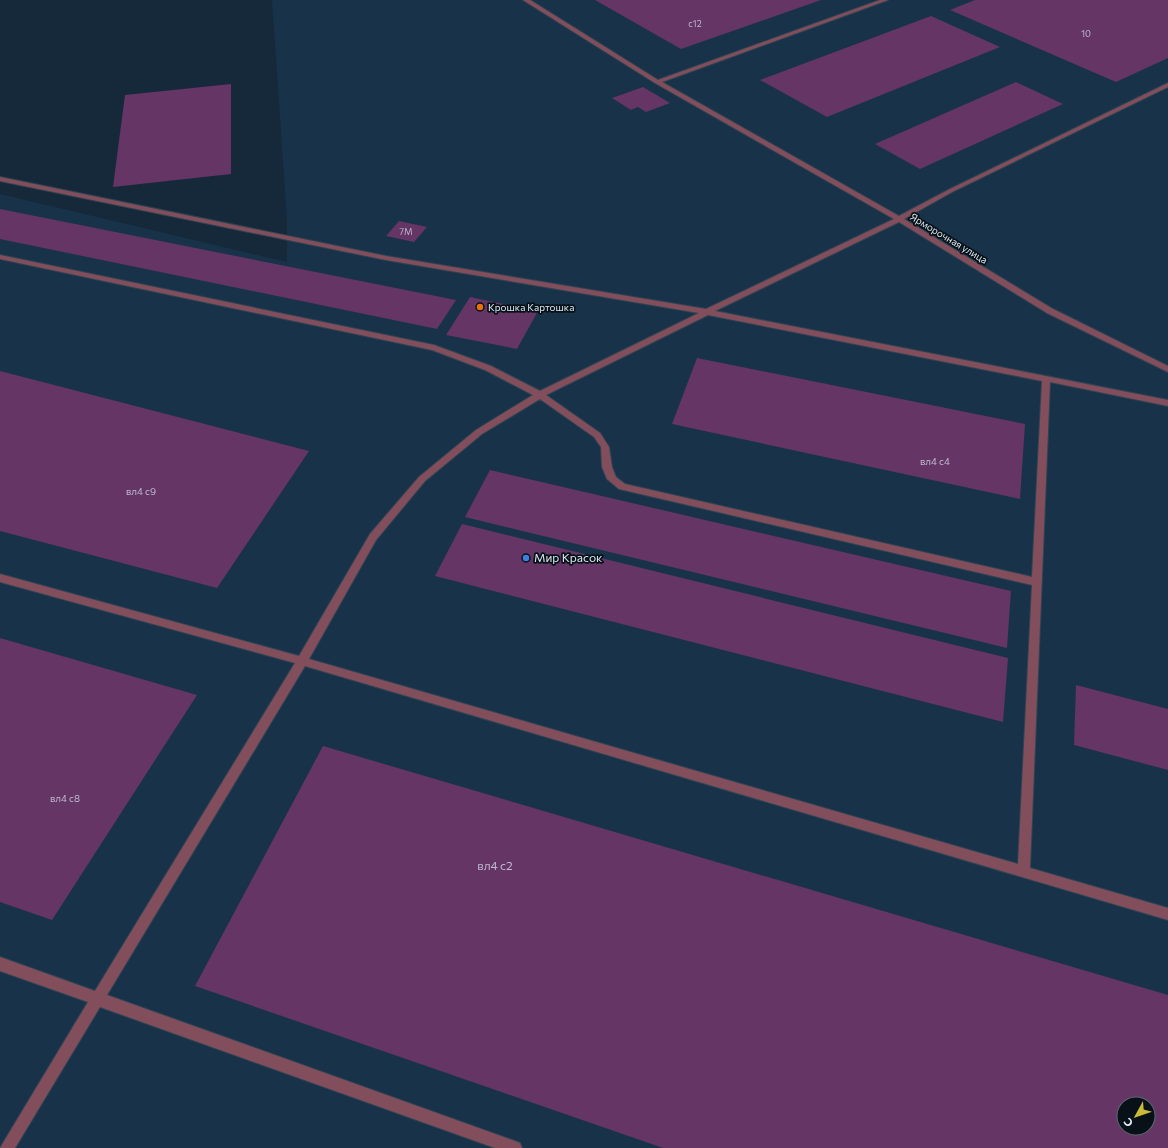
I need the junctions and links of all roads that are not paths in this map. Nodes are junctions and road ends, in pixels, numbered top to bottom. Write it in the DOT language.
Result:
graph roads {
  1 [pos="526,0"];
  2 [pos="885,0"];
  3 [pos="657,82"];
  4 [pos="1168,85"];
  5 [pos="0,179"];
  6 [pos="899,219"];
  7 [pos="0,257"];
  8 [pos="707,312"];
  9 [pos="1168,369"];
  10 [pos="1046,379"];
  11 [pos="540,395"];
  12 [pos="1168,403"];
  13 [pos="0,578"];
  14 [pos="1037,582"];
  15 [pos="302,661"];
  16 [pos="1024,872"];
  17 [pos="1168,914"];
  18 [pos="0,964"];
  19 [pos="97,999"];
  20 [pos="7,1148"];
  21 [pos="515,1148"];
  1 -- 3 [label="lane"];
  2 -- 3 [label="lane"];
  3 -- 6 [label="lane"];
  4 -- 6 [label="lane, Ярморочная улица"];
  5 -- 8 [label="lane"];
  6 -- 8 [label="lane"];
  6 -- 9 [label="lane, Ярморочная улица"];
  7 -- 11 [label="lane"];
  8 -- 10 [label="lane"];
  8 -- 11 [label="lane"];
  10 -- 12 [label="lane"];
  10 -- 14 [label="lane"];
  11 -- 14 [label="lane"];
  11 -- 15 [label="lane"];
  13 -- 15 [label="lane"];
  14 -- 16 [label="lane"];
  15 -- 16 [label="lane"];
  15 -- 19 [label="lane"];
  16 -- 17 [label="lane"];
  18 -- 19 [label="lane"];
  19 -- 20 [label="lane"];
  19 -- 21 [label="lane"];
}
